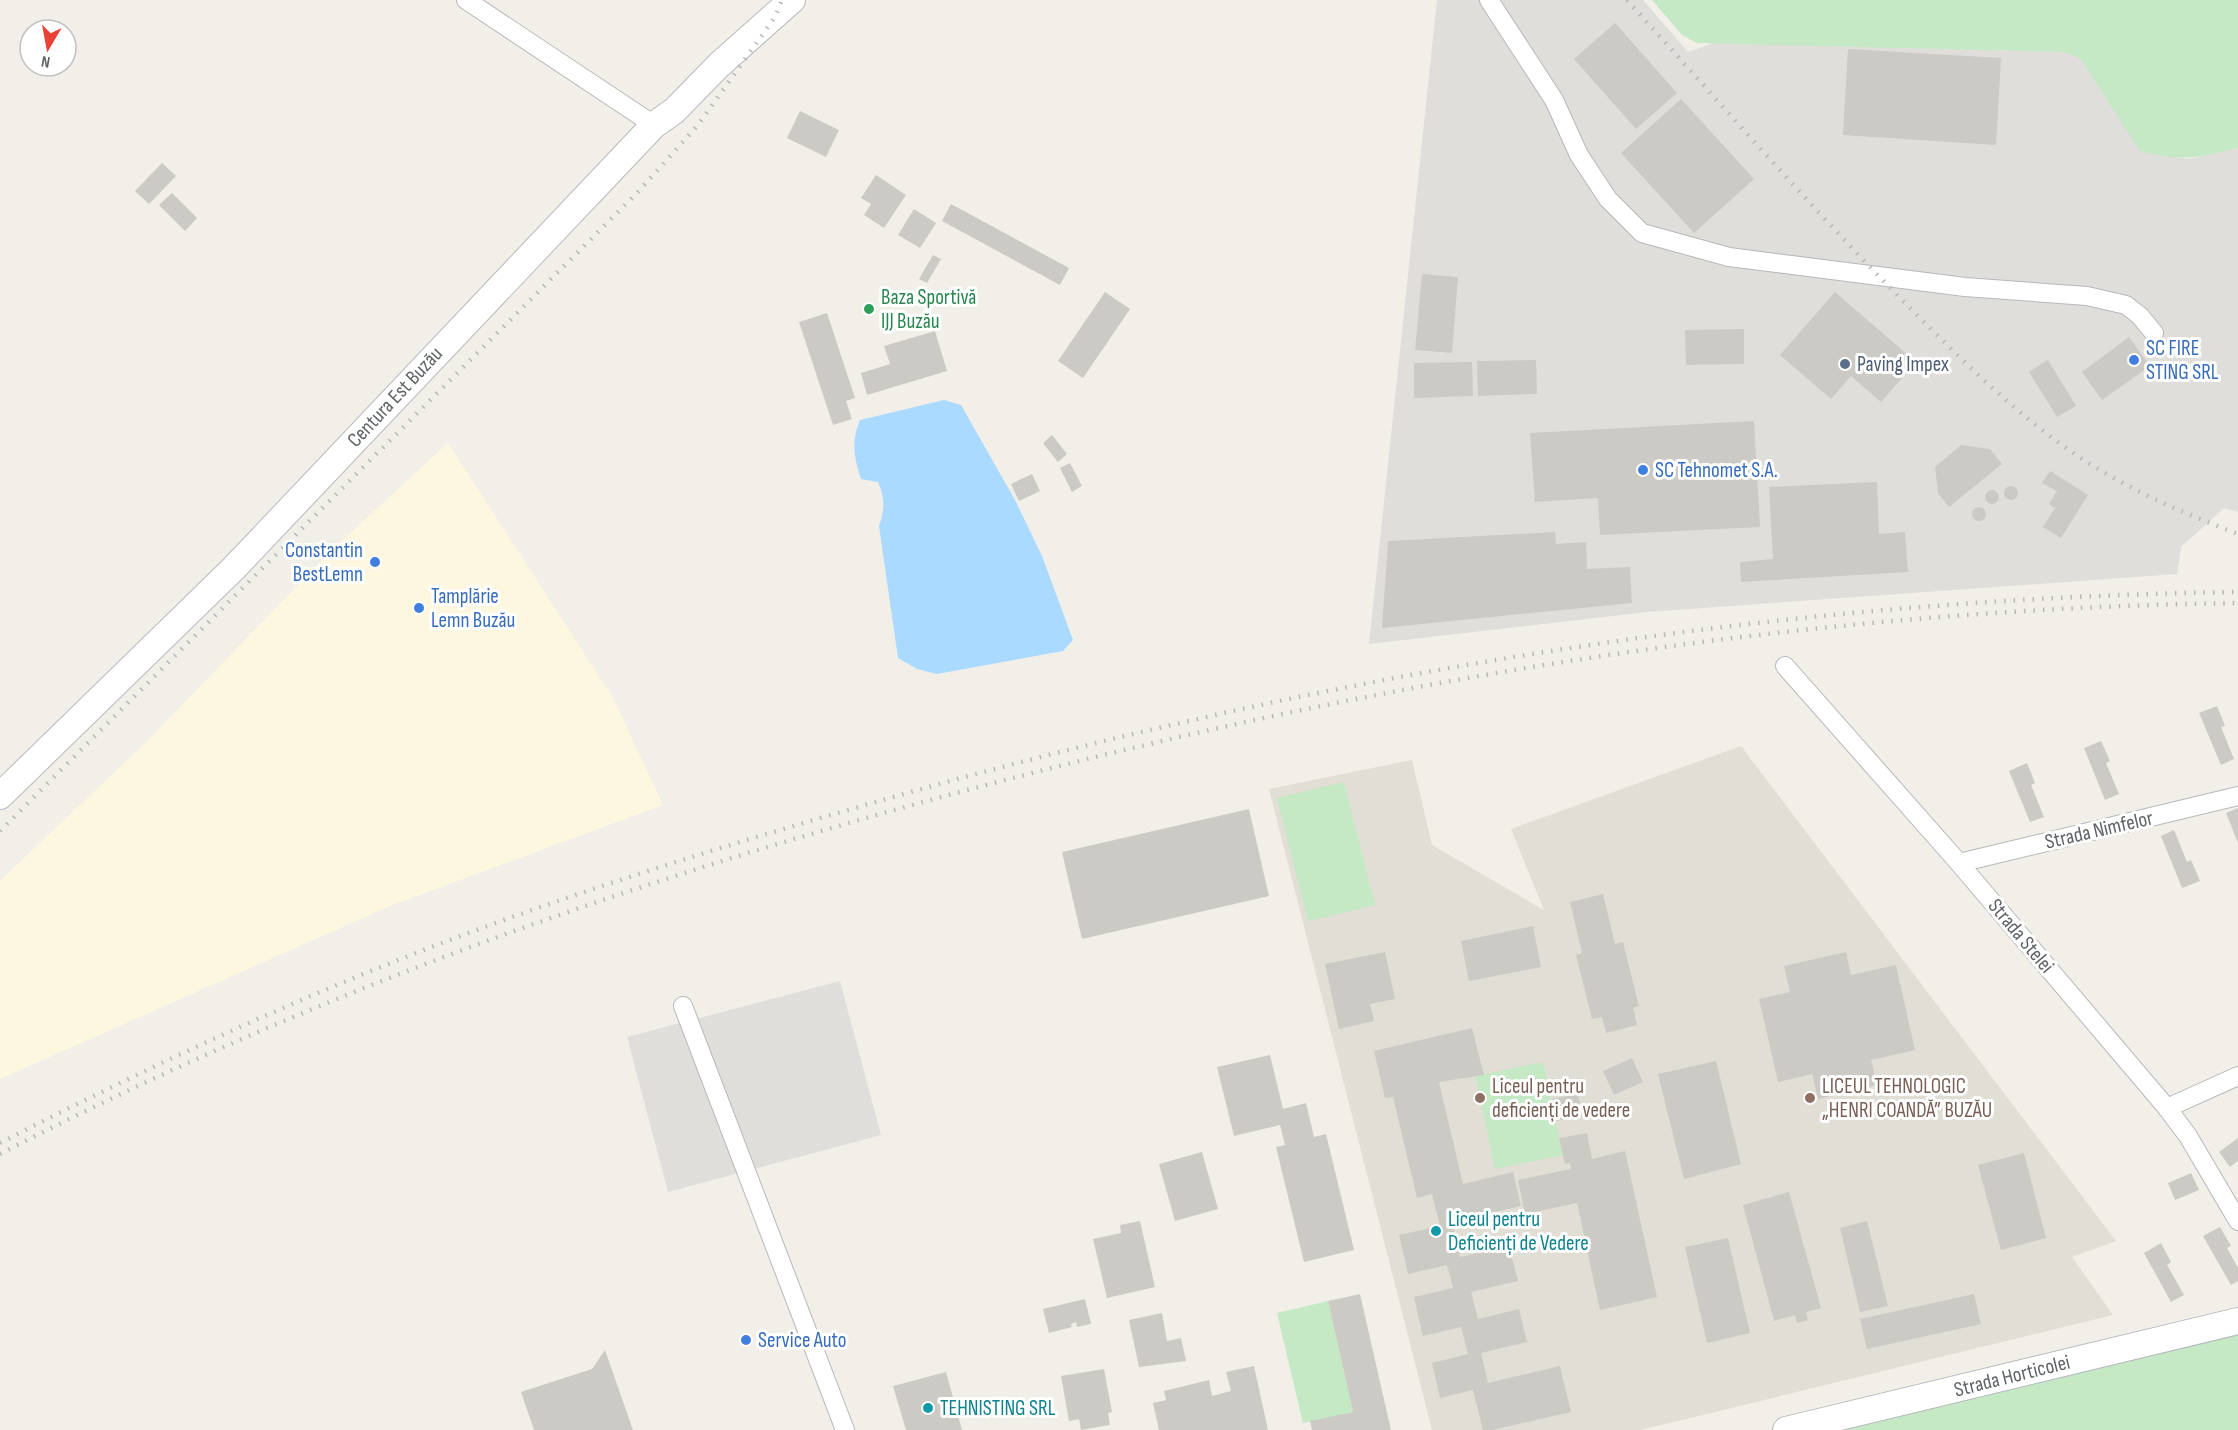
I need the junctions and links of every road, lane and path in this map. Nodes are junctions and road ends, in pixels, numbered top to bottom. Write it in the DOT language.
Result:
graph roads {
  1 [pos="466,0"];
  2 [pos="792,0"];
  3 [pos="1489,0"];
  4 [pos="654,125"];
  5 [pos="2154,333"];
  6 [pos="1785,666"];
  7 [pos="0,796"];
  8 [pos="2238,796"];
  9 [pos="1959,863"];
  10 [pos="683,1006"];
  11 [pos="2238,1076"];
  12 [pos="2167,1108"];
  13 [pos="2238,1221"];
  14 [pos="2238,1321"];
  15 [pos="845,1430"];
  16 [pos="1786,1430"];
  1 -- 4 [label="street"];
  2 -- 4 [label="main road, Centura Est Buzău"];
  3 -- 5 [label="street"];
  4 -- 7 [label="main road, Centura Est Buzău"];
  6 -- 9 [label="street, Strada Stelei"];
  8 -- 9 [label="street, Strada Nimfelor"];
  9 -- 12 [label="street, Strada Stelei"];
  10 -- 15 [label="street"];
  11 -- 12 [label="street"];
  12 -- 13 [label="street, Strada Stelei"];
  14 -- 16 [label="main road, Strada Horticolei"];
}
